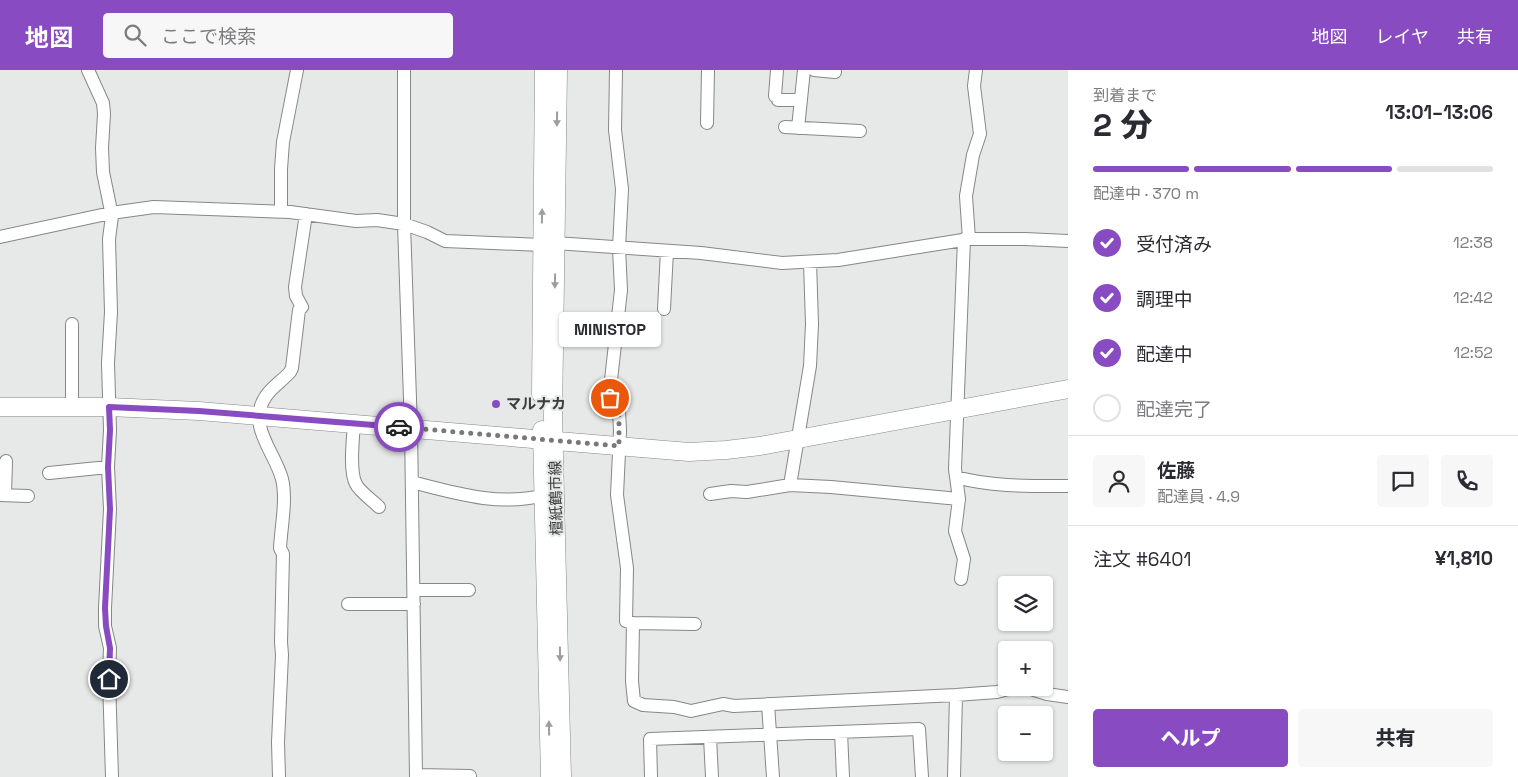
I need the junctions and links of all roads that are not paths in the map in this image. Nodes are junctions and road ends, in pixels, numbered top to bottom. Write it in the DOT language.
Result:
graph roads {
  1 [pos="88,70"];
  2 [pos="297,70"];
  3 [pos="404,70"];
  4 [pos="544,70"];
  5 [pos="558,70"];
  6 [pos="616,70"];
  7 [pos="708,70"];
  8 [pos="777,70"];
  9 [pos="804,70"];
  10 [pos="814,70"];
  11 [pos="976,70"];
  12 [pos="835,72"];
  13 [pos="801,100"];
  14 [pos="707,123"];
  15 [pos="785,128"];
  16 [pos="798,128"];
  17 [pos="860,131"];
  18 [pos="282,212"];
  19 [pos="111,213"];
  20 [pos="306,214"];
  21 [pos="404,224"];
  22 [pos="0,237"];
  23 [pos="966,239"];
  24 [pos="1068,241"];
  25 [pos="548,244"];
  26 [pos="619,248"];
  27 [pos="667,251"];
  28 [pos="810,262"];
  29 [pos="664,309"];
  30 [pos="72,324"];
  31 [pos="1068,390"];
  32 [pos="0,407"];
  33 [pos="72,407"];
  34 [pos="109,407"];
  35 [pos="958,409"];
  36 [pos="260,417"];
  37 [pos="354,424"];
  38 [pos="411,428"];
  39 [pos="798,439"];
  40 [pos="548,440"];
  41 [pos="619,446"];
  42 [pos="6,461"];
  43 [pos="108,467"];
  44 [pos="49,473"];
  45 [pos="956,477"];
  46 [pos="412,482"];
  47 [pos="790,485"];
  48 [pos="1068,486"];
  49 [pos="710,494"];
  50 [pos="3,495"];
  51 [pos="544,495"];
  52 [pos="28,496"];
  53 [pos="959,499"];
  54 [pos="379,507"];
  55 [pos="961,580"];
  56 [pos="414,590"];
  57 [pos="470,590"];
  58 [pos="348,604"];
  59 [pos="414,604"];
  60 [pos="633,623"];
  61 [pos="695,624"];
  62 [pos="998,692"];
  63 [pos="956,695"];
  64 [pos="1053,695"];
  65 [pos="1068,697"];
  66 [pos="768,704"];
  67 [pos="841,732"];
  68 [pos="770,736"];
  69 [pos="710,737"];
  70 [pos="416,776"];
  71 [pos="470,776"];
  72 [pos="112,777"];
  73 [pos="279,777"];
  74 [pos="550,777"];
  75 [pos="562,777"];
  76 [pos="651,777"];
  77 [pos="712,777"];
  78 [pos="773,777"];
  79 [pos="842,777"];
  80 [pos="922,777"];
  81 [pos="954,777"];
  1 -- 19 [label="street"];
  2 -- 18 [label="street"];
  3 -- 21 [label="street"];
  25 -- 4 [label="main road, 檀紙鶴市線, one-way"];
  5 -- 25 [label="main road, 檀紙鶴市線, one-way"];
  6 -- 26 [label="street"];
  7 -- 14 [label="street"];
  8 -- 13 [label="street"];
  9 -- 13 [label="street"];
  10 -- 12 [label="street"];
  11 -- 23 [label="street"];
  13 -- 16 [label="street"];
  15 -- 16 [label="street"];
  16 -- 17 [label="street"];
  18 -- 19 [label="street"];
  18 -- 20 [label="street"];
  19 -- 22 [label="street"];
  19 -- 34 [label="street"];
  20 -- 21 [label="street"];
  20 -- 36 [label="street"];
  21 -- 25 [label="street"];
  21 -- 38 [label="street"];
  23 -- 24 [label="street"];
  23 -- 28 [label="street"];
  23 -- 35 [label="street"];
  25 -- 26 [label="street"];
  25 -- 40 [label="main road, 檀紙鶴市線"];
  26 -- 27 [label="street"];
  26 -- 41 [label="street"];
  27 -- 28 [label="street"];
  27 -- 29 [label="street"];
  28 -- 39 [label="street"];
  30 -- 33 [label="street"];
  31 -- 35 [label="main road"];
  32 -- 33 [label="main road"];
  33 -- 34 [label="main road"];
  34 -- 36 [label="main road"];
  34 -- 43 [label="street"];
  35 -- 39 [label="main road"];
  35 -- 45 [label="street"];
  36 -- 37 [label="main road"];
  36 -- 73 [label="street"];
  37 -- 38 [label="main road"];
  37 -- 54 [label="street"];
  38 -- 40 [label="main road"];
  38 -- 46 [label="street"];
  39 -- 41 [label="main road"];
  39 -- 47 [label="street"];
  40 -- 41 [label="main road"];
  40 -- 51 [label="main road, 檀紙鶴市線"];
  40 -- 75 [label="main road, 檀紙鶴市線, one-way"];
  41 -- 60 [label="street"];
  42 -- 50 [label="street"];
  43 -- 44 [label="street"];
  43 -- 72 [label="street"];
  45 -- 48 [label="street"];
  45 -- 53 [label="street"];
  46 -- 51 [label="street"];
  46 -- 56 [label="street"];
  47 -- 49 [label="street"];
  47 -- 53 [label="street"];
  50 -- 52 [label="street"];
  74 -- 51 [label="main road, 檀紙鶴市線, one-way"];
  53 -- 55 [label="street"];
  56 -- 57 [label="street"];
  56 -- 59 [label="street"];
  58 -- 59 [label="street"];
  59 -- 70 [label="street"];
  60 -- 61 [label="street"];
  60 -- 66 [label="street"];
  62 -- 63 [label="street"];
  63 -- 66 [label="street"];
  63 -- 81 [label="street"];
  64 -- 65 [label="street"];
  66 -- 68 [label="street"];
  67 -- 68 [label="street"];
  67 -- 79 [label="street"];
  67 -- 80 [label="street"];
  68 -- 69 [label="street"];
  68 -- 78 [label="street"];
  69 -- 76 [label="street"];
  69 -- 77 [label="street"];
  70 -- 71 [label="street"];
}
